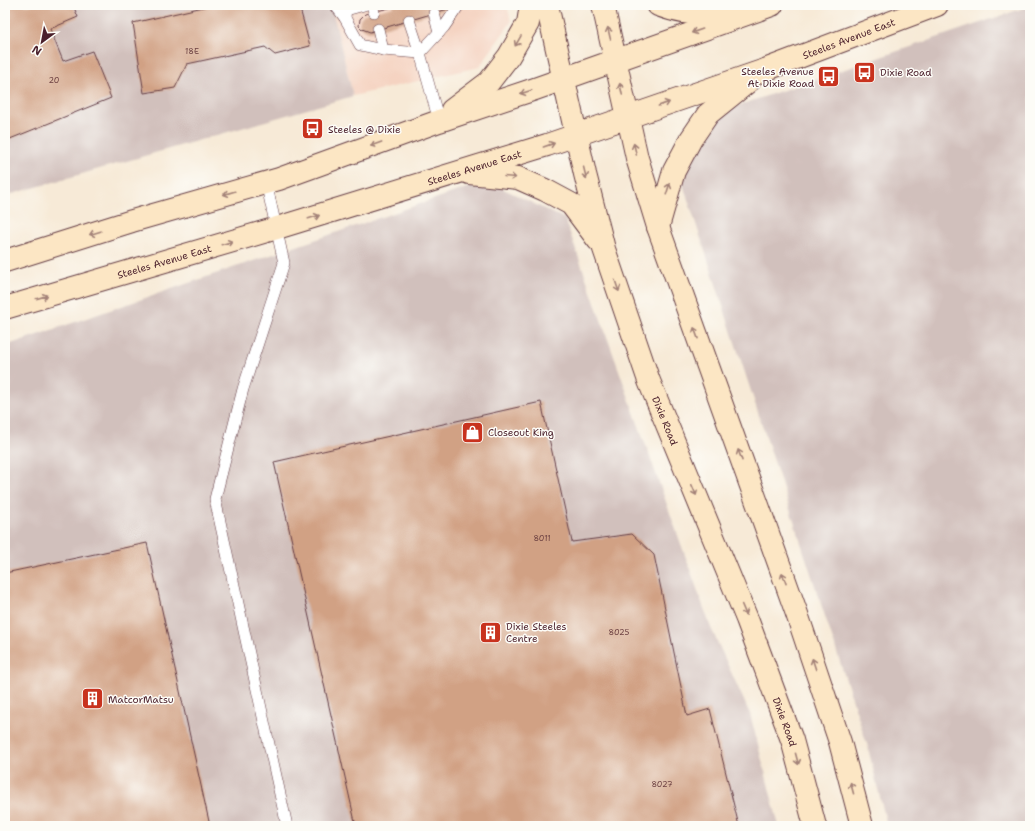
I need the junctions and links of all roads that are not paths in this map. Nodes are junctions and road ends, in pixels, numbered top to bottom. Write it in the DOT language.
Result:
graph roads {
  1 [pos="335,5"];
  2 [pos="364,5"];
  3 [pos="459,5"];
  4 [pos="531,5"];
  5 [pos="547,5"];
  6 [pos="603,5"];
  7 [pos="658,5"];
  8 [pos="772,5"];
  9 [pos="937,5"];
  10 [pos="346,11"];
  11 [pos="434,13"];
  12 [pos="747,14"];
  13 [pos="409,20"];
  14 [pos="378,29"];
  15 [pos="439,33"];
  16 [pos="383,50"];
  17 [pos="420,53"];
  18 [pos="615,61"];
  19 [pos="762,71"];
  20 [pos="563,79"];
  21 [pos="628,117"];
  22 [pos="438,121"];
  23 [pos="576,135"];
  24 [pos="458,172"];
  25 [pos="266,182"];
  26 [pos="658,227"];
  27 [pos="277,228"];
  28 [pos="604,249"];
  29 [pos="5,261"];
  30 [pos="5,308"];
  31 [pos="287,826"];
  32 [pos="815,826"];
  33 [pos="862,826"];
  1 -- 10 [label="lane"];
  2 -- 10 [label="lane"];
  3 -- 15 [label="lane"];
  4 -- 22 [label="main road, one-way"];
  5 -- 20 [label="main road, Dixie Road"];
  18 -- 6 [label="main road, one-way"];
  7 -- 12 [label="main road"];
  8 -- 12 [label="main road"];
  9 -- 19 [label="main road, Steeles Avenue East"];
  10 -- 16 [label="lane"];
  11 -- 15 [label="lane"];
  12 -- 18 [label="main road, one-way"];
  13 -- 17 [label="lane"];
  14 -- 16 [label="lane"];
  15 -- 17 [label="lane"];
  16 -- 17 [label="lane"];
  17 -- 22 [label="lane"];
  18 -- 20 [label="main road"];
  21 -- 18 [label="main road, one-way"];
  21 -- 19 [label="main road, Steeles Avenue East, one-way"];
  26 -- 19 [label="main road, one-way"];
  20 -- 22 [label="main road, one-way"];
  20 -- 23 [label="main road, Dixie Road"];
  21 -- 23 [label="main road, Steeles Avenue East"];
  26 -- 21 [label="main road, one-way"];
  22 -- 25 [label="main road, one-way"];
  24 -- 23 [label="main road, Steeles Avenue East, one-way"];
  23 -- 28 [label="main road, Dixie Road, one-way"];
  27 -- 24 [label="main road, Steeles Avenue East, one-way"];
  24 -- 28 [label="main road, one-way"];
  25 -- 27 [label="lane"];
  25 -- 29 [label="main road, one-way"];
  33 -- 26 [label="main road, one-way"];
  30 -- 27 [label="main road, Steeles Avenue East, one-way"];
  27 -- 31 [label="lane"];
  28 -- 32 [label="main road, Dixie Road, one-way"];
}
